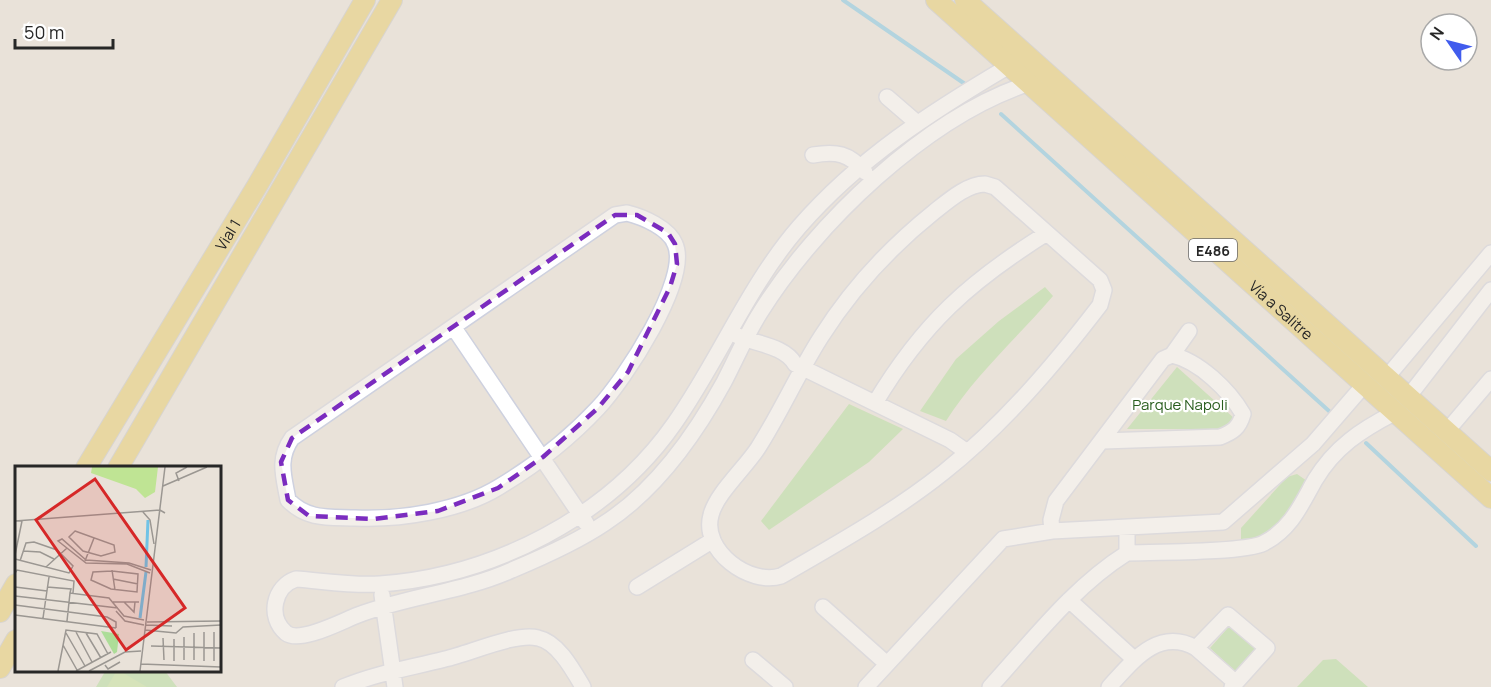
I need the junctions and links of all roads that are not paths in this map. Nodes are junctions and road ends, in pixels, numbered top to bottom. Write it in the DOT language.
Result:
graph roads {
  1 [pos="365,0"];
  2 [pos="392,0"];
  3 [pos="936,0"];
  4 [pos="965,0"];
  5 [pos="1009,66"];
  6 [pos="1028,84"];
  7 [pos="887,97"];
  8 [pos="916,122"];
  9 [pos="902,132"];
  10 [pos="912,149"];
  11 [pos="813,155"];
  12 [pos="860,166"];
  13 [pos="873,182"];
  14 [pos="1047,233"];
  15 [pos="1491,253"];
  16 [pos="1473,275"];
  17 [pos="1491,289"];
  18 [pos="1439,315"];
  19 [pos="454,328"];
  20 [pos="1459,330"];
  21 [pos="729,331"];
  22 [pos="1190,331"];
  23 [pos="750,342"];
  24 [pos="1172,354"];
  25 [pos="799,366"];
  26 [pos="1387,377"];
  27 [pos="1491,379"];
  28 [pos="1364,385"];
  29 [pos="1409,396"];
  30 [pos="875,403"];
  31 [pos="1394,413"];
  32 [pos="1336,417"];
  33 [pos="1447,431"];
  34 [pos="1355,433"];
  35 [pos="1322,434"];
  36 [pos="1103,441"];
  37 [pos="1340,450"];
  38 [pos="967,452"];
  39 [pos="543,457"];
  40 [pos="1294,462"];
  41 [pos="87,466"];
  42 [pos="118,466"];
  43 [pos="1491,471"];
  44 [pos="1316,479"];
  45 [pos="1491,498"];
  46 [pos="580,516"];
  47 [pos="1223,522"];
  48 [pos="1127,529"];
  49 [pos="591,531"];
  50 [pos="1052,531"];
  51 [pos="713,540"];
  52 [pos="1224,549"];
  53 [pos="1127,553"];
  54 [pos="379,584"];
  55 [pos="15,586"];
  56 [pos="637,587"];
  57 [pos="1069,600"];
  58 [pos="385,605"];
  59 [pos="823,607"];
  60 [pos="0,612"];
  61 [pos="15,642"];
  62 [pos="1196,648"];
  63 [pos="1134,659"];
  64 [pos="753,660"];
  65 [pos="887,664"];
  66 [pos="0,668"];
  67 [pos="393,669"];
  68 [pos="1234,685"];
  69 [pos="343,687"];
  70 [pos="394,687"];
  71 [pos="583,687"];
  72 [pos="785,687"];
  73 [pos="866,687"];
  74 [pos="990,687"];
  75 [pos="1109,687"];
  1 -- 41 [label="main road, Vial 1"];
  2 -- 42 [label="main road"];
  3 -- 5 [label="main road, Vía a Salitre / E486"];
  4 -- 26 [label="main road, Vía a Salitre / E486"];
  5 -- 6 [label="main road, Vía a Salitre / E486"];
  5 -- 8 [label="street"];
  6 -- 10 [label="street"];
  6 -- 28 [label="main road, Vía a Salitre / E486"];
  7 -- 8 [label="street"];
  8 -- 9 [label="street"];
  9 -- 10 [label="street"];
  9 -- 12 [label="street"];
  10 -- 13 [label="street"];
  11 -- 12 [label="street"];
  12 -- 13 [label="street"];
  12 -- 21 [label="street"];
  13 -- 23 [label="street"];
  14 -- 25 [label="street"];
  14 -- 30 [label="street"];
  14 -- 38 [label="street"];
  15 -- 16 [label="street"];
  16 -- 17 [label="street"];
  16 -- 18 [label="street"];
  17 -- 20 [label="street"];
  18 -- 20 [label="street"];
  18 -- 26 [label="street"];
  19 -- 39 [label="street"];
  19 -- 39 [label="street"];
  19 -- 39 [label="street"];
  20 -- 29 [label="street"];
  21 -- 23 [label="street"];
  21 -- 46 [label="street"];
  22 -- 24 [label="street"];
  23 -- 25 [label="street"];
  23 -- 49 [label="street"];
  24 -- 36 [label="street"];
  24 -- 36 [label="street"];
  25 -- 30 [label="street"];
  25 -- 51 [label="street"];
  26 -- 29 [label="main road, Vía a Salitre / E486"];
  27 -- 33 [label="street"];
  28 -- 31 [label="main road, Vía a Salitre / E486"];
  28 -- 32 [label="street"];
  29 -- 33 [label="main road, Vía a Salitre / E486"];
  30 -- 38 [label="street"];
  31 -- 34 [label="street"];
  31 -- 45 [label="main road, Vía a Salitre / E486"];
  32 -- 34 [label="street"];
  32 -- 35 [label="street"];
  33 -- 43 [label="main road, Vía a Salitre / E486"];
  34 -- 37 [label="street"];
  35 -- 37 [label="street"];
  35 -- 40 [label="street"];
  36 -- 50 [label="street"];
  37 -- 44 [label="street"];
  38 -- 51 [label="street"];
  39 -- 46 [label="street"];
  40 -- 44 [label="street"];
  40 -- 47 [label="street"];
  44 -- 52 [label="street"];
  46 -- 49 [label="street"];
  46 -- 54 [label="street"];
  47 -- 48 [label="street"];
  47 -- 52 [label="street"];
  48 -- 50 [label="street"];
  48 -- 53 [label="street"];
  49 -- 58 [label="street"];
  50 -- 65 [label="street"];
  51 -- 56 [label="street"];
  52 -- 53 [label="street"];
  53 -- 57 [label="street"];
  54 -- 58 [label="street"];
  54 -- 58 [label="street"];
  55 -- 60 [label="main road"];
  57 -- 63 [label="street"];
  57 -- 74 [label="street"];
  58 -- 67 [label="street"];
  59 -- 65 [label="street"];
  61 -- 66 [label="main road"];
  62 -- 63 [label="street"];
  62 -- 68 [label="street"];
  62 -- 68 [label="street"];
  63 -- 75 [label="street"];
  64 -- 72 [label="street"];
  65 -- 73 [label="street"];
  67 -- 69 [label="street"];
  67 -- 70 [label="street"];
  67 -- 71 [label="street"];
}
